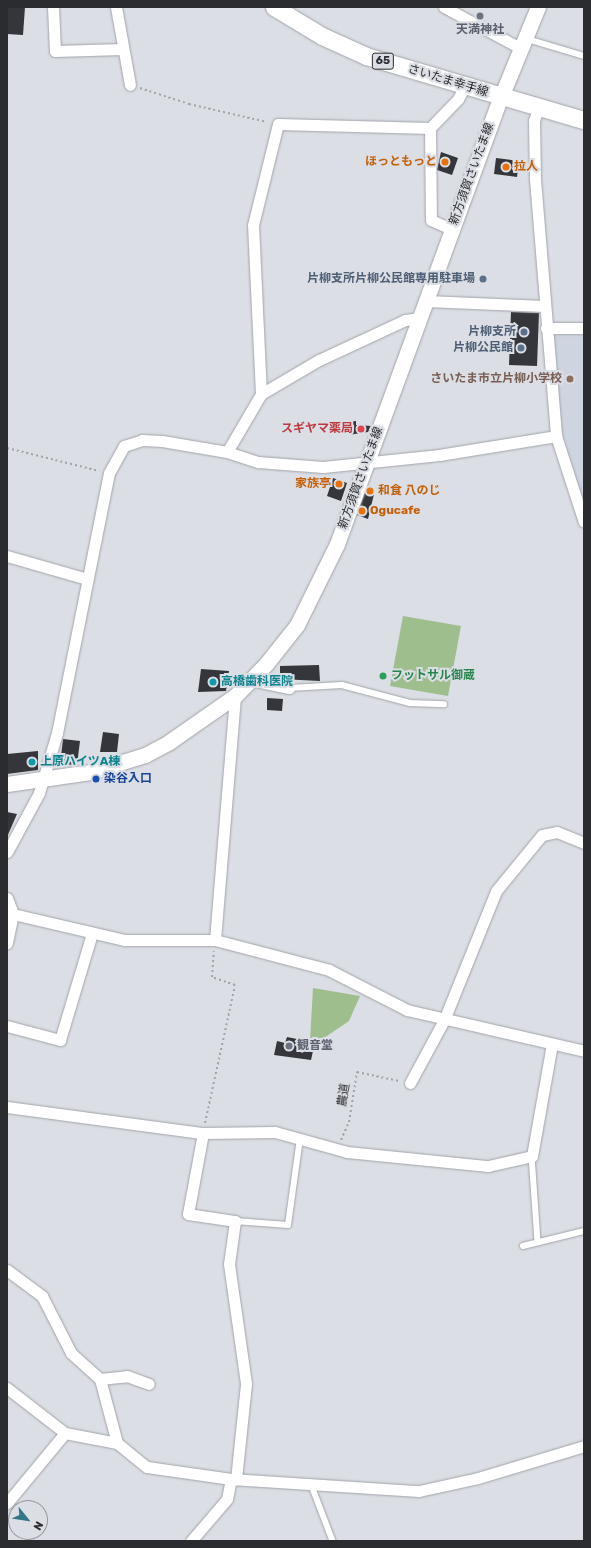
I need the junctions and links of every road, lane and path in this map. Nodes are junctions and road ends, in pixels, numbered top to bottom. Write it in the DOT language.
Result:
graph roads {
  1 [pos="54,7"];
  2 [pos="116,7"];
  3 [pos="274,7"];
  4 [pos="444,7"];
  5 [pos="538,7"];
  6 [pos="522,43"];
  7 [pos="123,49"];
  8 [pos="584,56"];
  9 [pos="130,85"];
  10 [pos="464,87"];
  11 [pos="501,97"];
  12 [pos="538,107"];
  13 [pos="584,120"];
  14 [pos="278,124"];
  15 [pos="430,128"];
  16 [pos="451,229"];
  17 [pos="426,301"];
  18 [pos="544,306"];
  19 [pos="420,318"];
  20 [pos="546,328"];
  21 [pos="584,328"];
  22 [pos="261,394"];
  23 [pos="556,436"];
  24 [pos="7,448"];
  25 [pos="227,452"];
  26 [pos="366,463"];
  27 [pos="109,473"];
  28 [pos="584,522"];
  29 [pos="7,556"];
  30 [pos="87,579"];
  31 [pos="252,680"];
  32 [pos="289,688"];
  33 [pos="235,696"];
  34 [pos="444,704"];
  35 [pos="43,781"];
  36 [pos="7,784"];
  37 [pos="584,843"];
  38 [pos="7,852"];
  39 [pos="7,898"];
  40 [pos="13,914"];
  41 [pos="92,933"];
  42 [pos="215,940"];
  43 [pos="7,944"];
  44 [pos="444,1020"];
  45 [pos="7,1026"];
  46 [pos="552,1044"];
  47 [pos="584,1050"];
  48 [pos="410,1083"];
  49 [pos="7,1107"];
  50 [pos="203,1133"];
  51 [pos="300,1138"];
  52 [pos="337,1149"];
  53 [pos="532,1156"];
  54 [pos="235,1221"];
  55 [pos="584,1231"];
  56 [pos="538,1241"];
  57 [pos="523,1246"];
  58 [pos="7,1270"];
  59 [pos="100,1379"];
  60 [pos="149,1384"];
  61 [pos="7,1388"];
  62 [pos="65,1433"];
  63 [pos="117,1443"];
  64 [pos="584,1446"];
  65 [pos="233,1479"];
  66 [pos="312,1486"];
  67 [pos="7,1503"];
  68 [pos="191,1541"];
  69 [pos="333,1541"];
  1 -- 7 [label="street"];
  2 -- 7 [label="street"];
  3 -- 10 [label="main road, さいたま幸手線 / 65"];
  4 -- 6 [label="street"];
  5 -- 6 [label="main road, 新方須賀さいたま線"];
  6 -- 8 [label="lane"];
  6 -- 11 [label="main road, 新方須賀さいたま線"];
  7 -- 9 [label="street"];
  9 -- 14 [label="path"];
  10 -- 11 [label="main road, さいたま幸手線 / 65"];
  10 -- 15 [label="street"];
  11 -- 12 [label="main road, さいたま幸手線 / 65"];
  11 -- 16 [label="main road, 新方須賀さいたま線"];
  12 -- 13 [label="main road, さいたま幸手線 / 65"];
  12 -- 18 [label="street"];
  14 -- 15 [label="street"];
  14 -- 22 [label="street"];
  15 -- 16 [label="street"];
  16 -- 17 [label="main road, 新方須賀さいたま線"];
  17 -- 18 [label="street"];
  17 -- 19 [label="main road, 新方須賀さいたま線"];
  18 -- 20 [label="street"];
  19 -- 22 [label="street"];
  19 -- 26 [label="main road, 新方須賀さいたま線"];
  20 -- 21 [label="street"];
  20 -- 23 [label="street"];
  22 -- 25 [label="street"];
  23 -- 26 [label="street"];
  23 -- 28 [label="street"];
  24 -- 27 [label="path"];
  25 -- 26 [label="street"];
  25 -- 27 [label="street"];
  26 -- 31 [label="main road, 新方須賀さいたま線"];
  27 -- 30 [label="street"];
  29 -- 30 [label="street"];
  30 -- 35 [label="street"];
  31 -- 32 [label="street"];
  31 -- 33 [label="main road, 新方須賀さいたま線"];
  32 -- 34 [label="lane"];
  33 -- 35 [label="main road, 新方須賀さいたま線"];
  33 -- 42 [label="street"];
  35 -- 36 [label="main road, 新方須賀さいたま線"];
  35 -- 38 [label="street"];
  37 -- 44 [label="street"];
  39 -- 40 [label="street"];
  40 -- 41 [label="street"];
  40 -- 43 [label="street"];
  41 -- 42 [label="street"];
  41 -- 45 [label="street"];
  42 -- 44 [label="street"];
  42 -- 50 [label="path"];
  44 -- 46 [label="street"];
  44 -- 48 [label="street"];
  46 -- 47 [label="street"];
  46 -- 53 [label="street"];
  48 -- 52 [label="path, 農道"];
  49 -- 50 [label="street"];
  50 -- 51 [label="street"];
  50 -- 54 [label="street"];
  51 -- 52 [label="street"];
  51 -- 54 [label="lane"];
  52 -- 53 [label="street"];
  53 -- 56 [label="lane"];
  54 -- 65 [label="street"];
  55 -- 56 [label="lane"];
  56 -- 57 [label="lane"];
  58 -- 59 [label="street"];
  59 -- 60 [label="street"];
  59 -- 63 [label="street"];
  61 -- 62 [label="street"];
  62 -- 63 [label="street"];
  62 -- 67 [label="street"];
  63 -- 65 [label="street"];
  64 -- 66 [label="street"];
  65 -- 66 [label="street"];
  65 -- 68 [label="street"];
  66 -- 69 [label="lane"];
}
